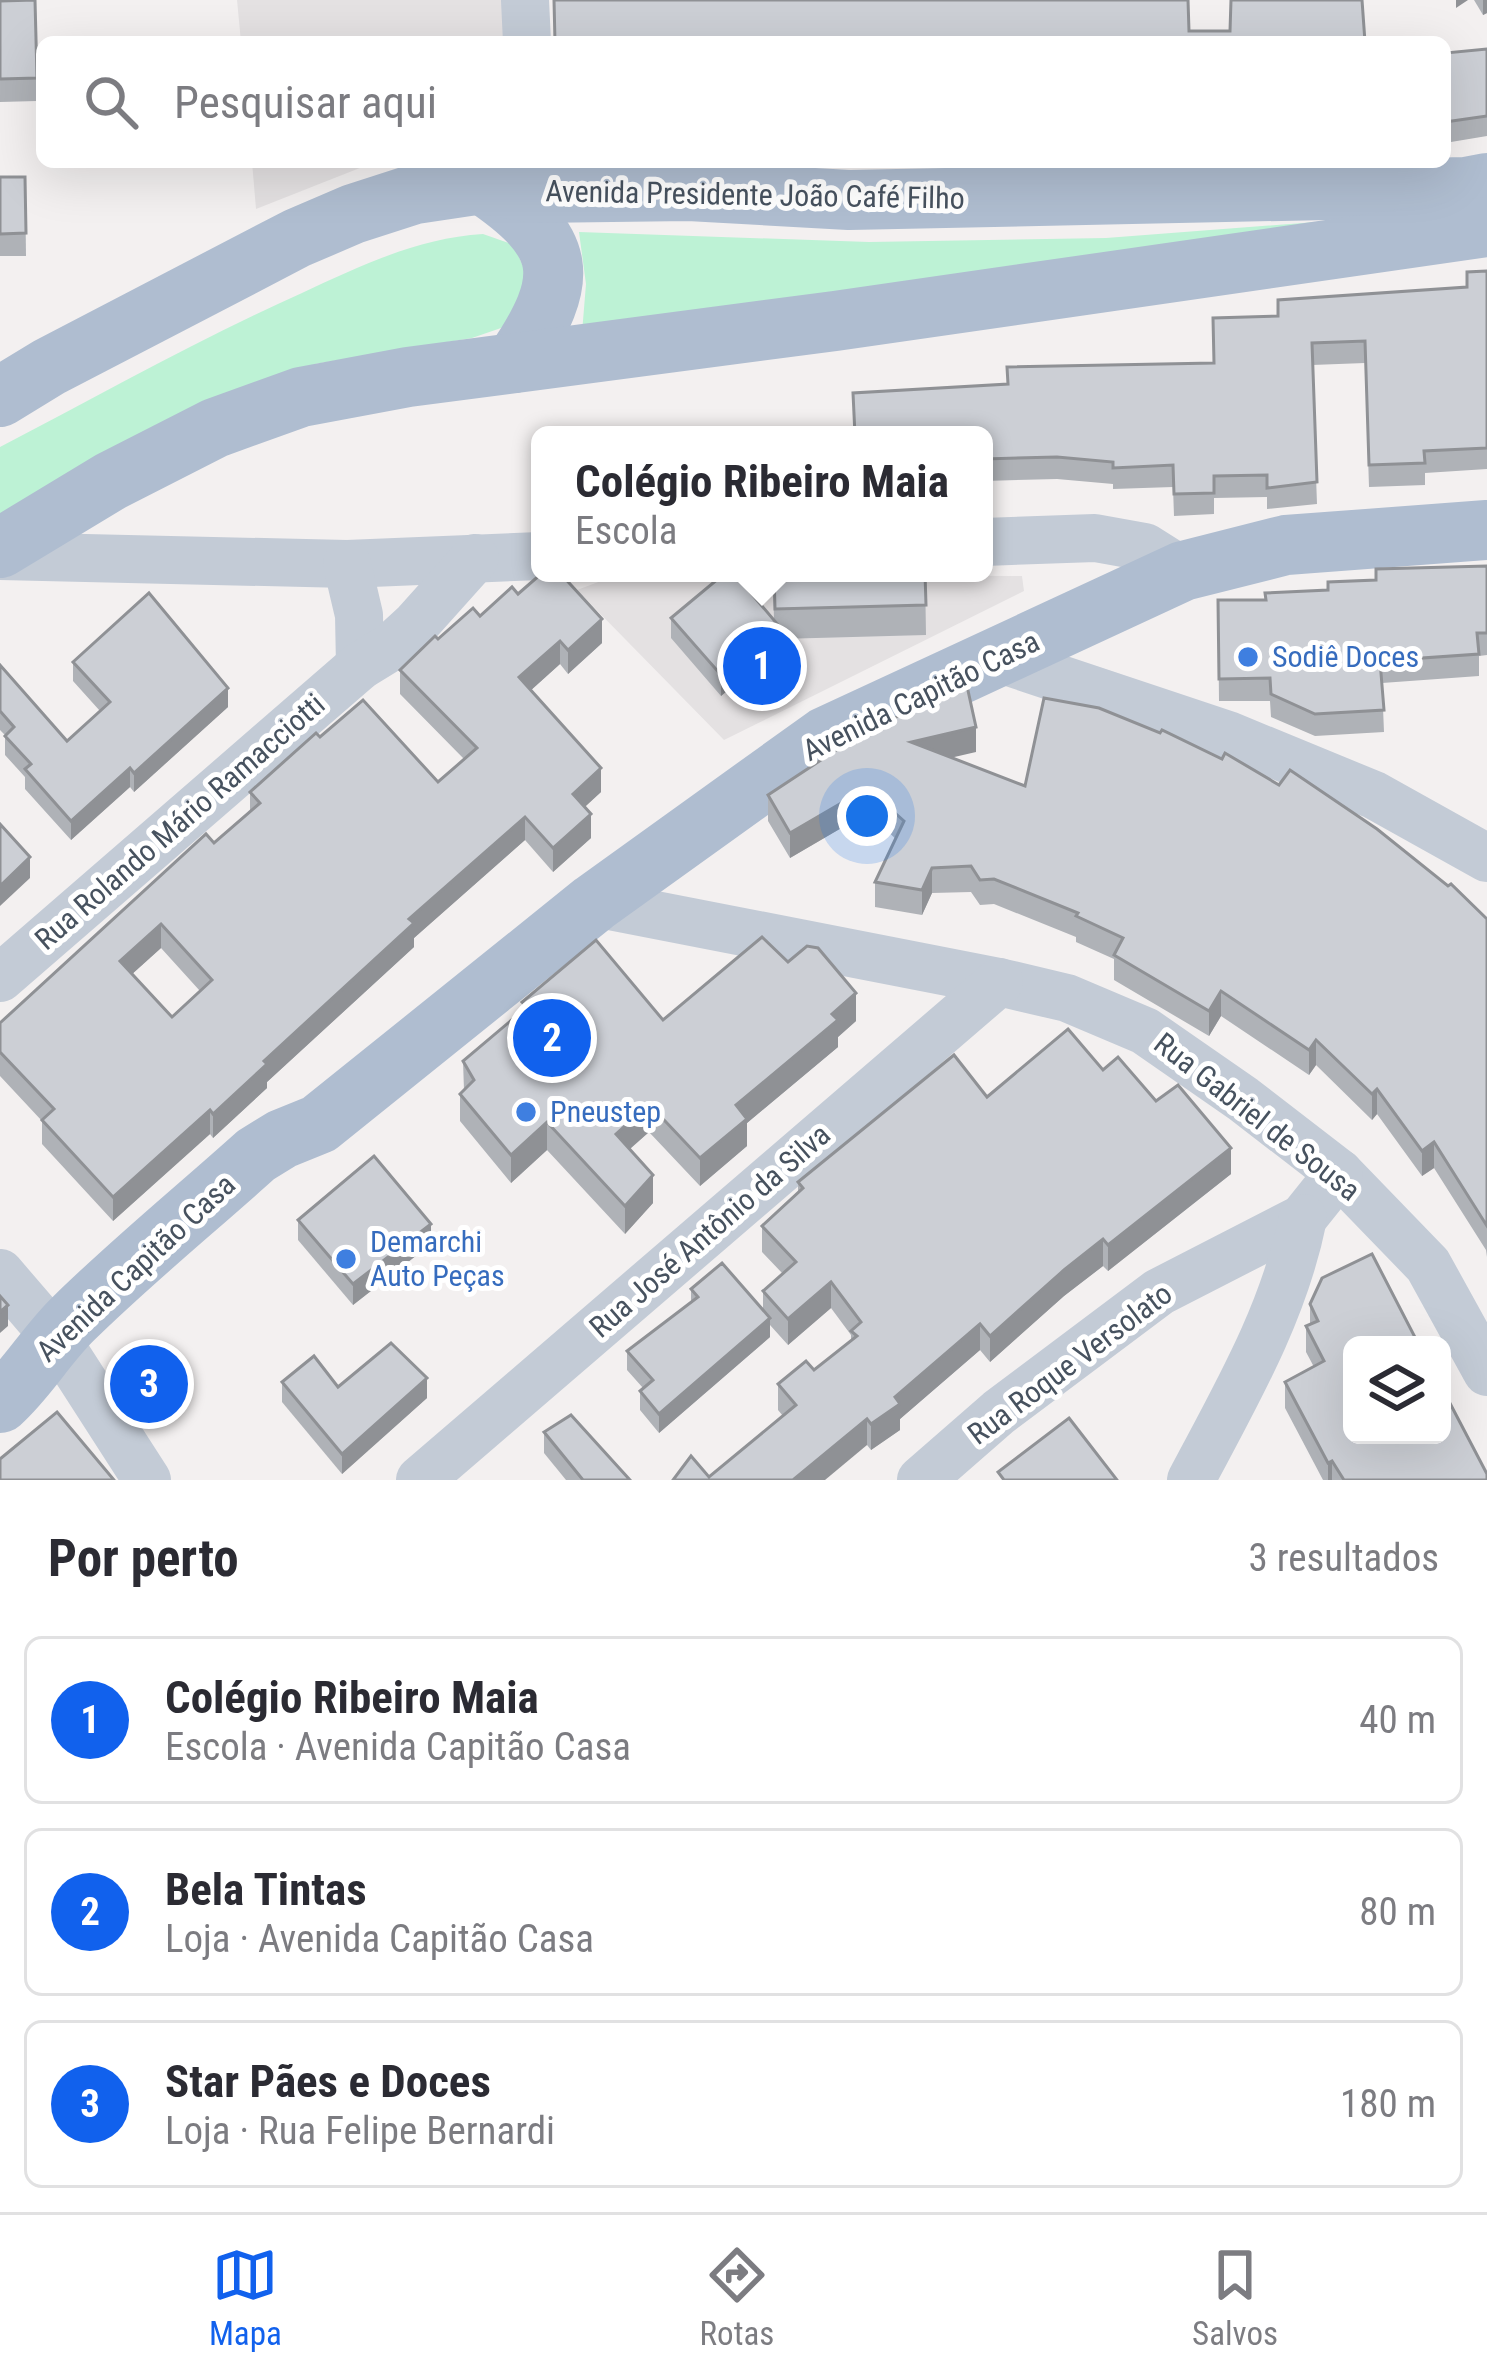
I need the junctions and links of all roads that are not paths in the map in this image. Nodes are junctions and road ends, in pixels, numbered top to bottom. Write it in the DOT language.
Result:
graph roads {
  1 [pos="525,0"];
  2 [pos="527,36"];
  3 [pos="516,180"];
  4 [pos="1487,183"];
  5 [pos="1487,227"];
  6 [pos="514,363"];
  7 [pos="9,388"];
  8 [pos="111,481"];
  9 [pos="1487,530"];
  10 [pos="993,542"];
  11 [pos="0,552"];
  12 [pos="531,556"];
  13 [pos="475,558"];
  14 [pos="149,560"];
  15 [pos="347,564"];
  16 [pos="1183,571"];
  17 [pos="997,658"];
  18 [pos="360,665"];
  19 [pos="1487,858"];
  20 [pos="594,903"];
  21 [pos="0,978"];
  22 [pos="1000,982"];
  23 [pos="1339,1173"];
  24 [pos="1304,1218"];
  25 [pos="0,1273"];
  26 [pos="37,1371"];
  27 [pos="1487,1372"];
  28 [pos="147,1480"];
  29 [pos="420,1480"];
  30 [pos="921,1480"];
  31 [pos="1192,1480"];
  1 -- 2 [label="street"];
  3 -- 4 [label="main road, Avenida Presidente João Café Filho"];
  3 -- 6 [label="main road"];
  3 -- 7 [label="main road, Avenida Presidente João Café Filho"];
  5 -- 6 [label="main road"];
  6 -- 8 [label="main road"];
  8 -- 11 [label="main road"];
  8 -- 14 [label="street"];
  9 -- 16 [label="main road, Avenida Capitão Casa"];
  10 -- 16 [label="street"];
  11 -- 14 [label="street"];
  12 -- 13 [label="street"];
  13 -- 15 [label="street"];
  13 -- 18 [label="street, Rua Rolando Mário Ramacciotti"];
  14 -- 15 [label="street"];
  15 -- 18 [label="street"];
  16 -- 17 [label="main road, Avenida Capitão Casa"];
  17 -- 19 [label="street"];
  17 -- 20 [label="main road, Avenida Capitão Casa"];
  18 -- 21 [label="street, Rua Rolando Mário Ramacciotti"];
  20 -- 22 [label="street, Rua Gabriel de Sousa"];
  20 -- 26 [label="main road, Avenida Capitão Casa"];
  22 -- 23 [label="street, Rua Gabriel de Sousa"];
  22 -- 29 [label="street, Rua José Antônio da Silva"];
  23 -- 24 [label="street, Rua Roque Versolato"];
  23 -- 27 [label="street, Rua Gabriel de Sousa"];
  24 -- 30 [label="street, Rua Roque Versolato"];
  24 -- 31 [label="street"];
  25 -- 26 [label="street"];
  26 -- 28 [label="street"];
}
